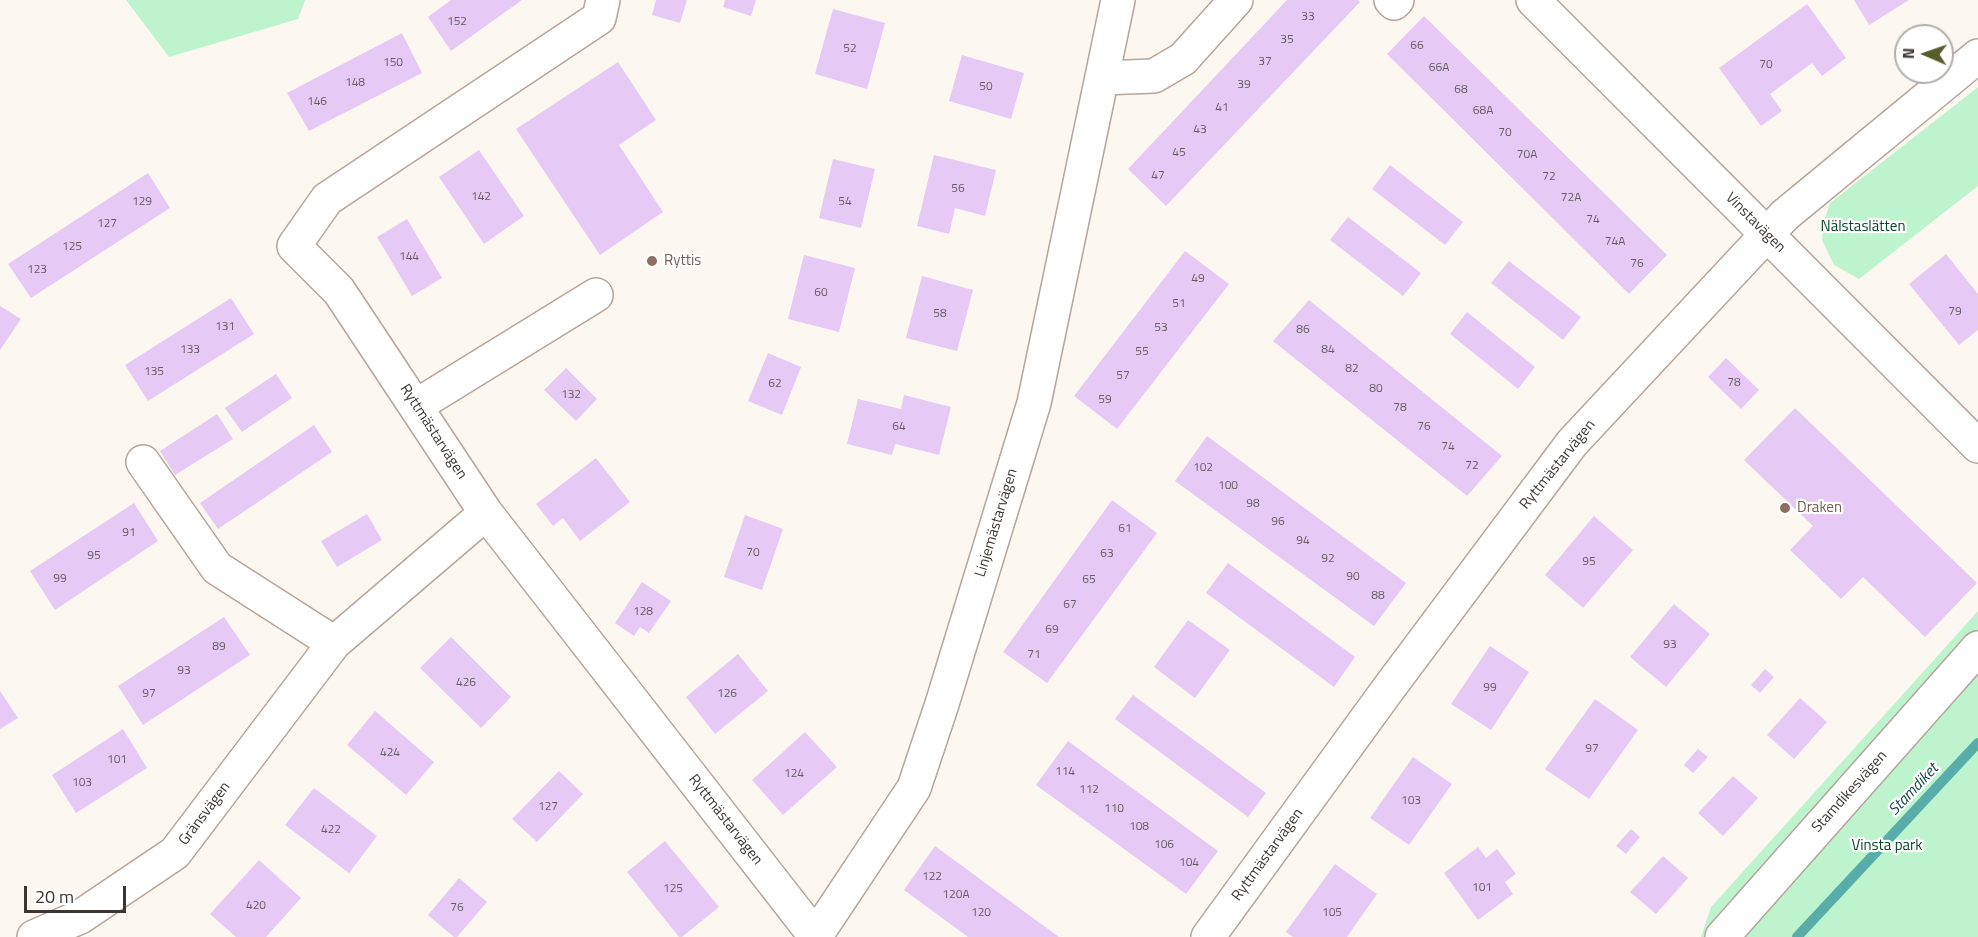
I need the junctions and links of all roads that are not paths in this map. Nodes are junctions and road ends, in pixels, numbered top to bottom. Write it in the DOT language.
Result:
graph roads {
  1 [pos="603,0"];
  2 [pos="1118,0"];
  3 [pos="1236,0"];
  4 [pos="1390,0"];
  5 [pos="1397,0"];
  6 [pos="1533,0"];
  7 [pos="1978,56"];
  8 [pos="1102,78"];
  9 [pos="1766,235"];
  10 [pos="596,295"];
  11 [pos="416,406"];
  12 [pos="1978,446"];
  13 [pos="143,462"];
  14 [pos="486,513"];
  15 [pos="334,644"];
  16 [pos="1978,648"];
  17 [pos="34,937"];
  18 [pos="816,937"];
  19 [pos="1208,937"];
  20 [pos="1722,937"];
  1 -- 11 [label="street, Ryttmästarvägen"];
  2 -- 8 [label="street, Linjemästarvägen"];
  3 -- 8 [label="street"];
  4 -- 5 [label="street"];
  6 -- 9 [label="street, Vinstavägen"];
  7 -- 9 [label="street, Ryttmästarvägen"];
  8 -- 18 [label="street, Linjemästarvägen"];
  9 -- 12 [label="street, Vinstavägen"];
  9 -- 19 [label="street, Ryttmästarvägen"];
  10 -- 11 [label="street"];
  11 -- 14 [label="street, Ryttmästarvägen"];
  13 -- 15 [label="street"];
  14 -- 15 [label="street, Gränsvägen"];
  14 -- 18 [label="street, Ryttmästarvägen"];
  15 -- 17 [label="street, Gränsvägen"];
  16 -- 20 [label="street, Stamdikesvägen"];
}
